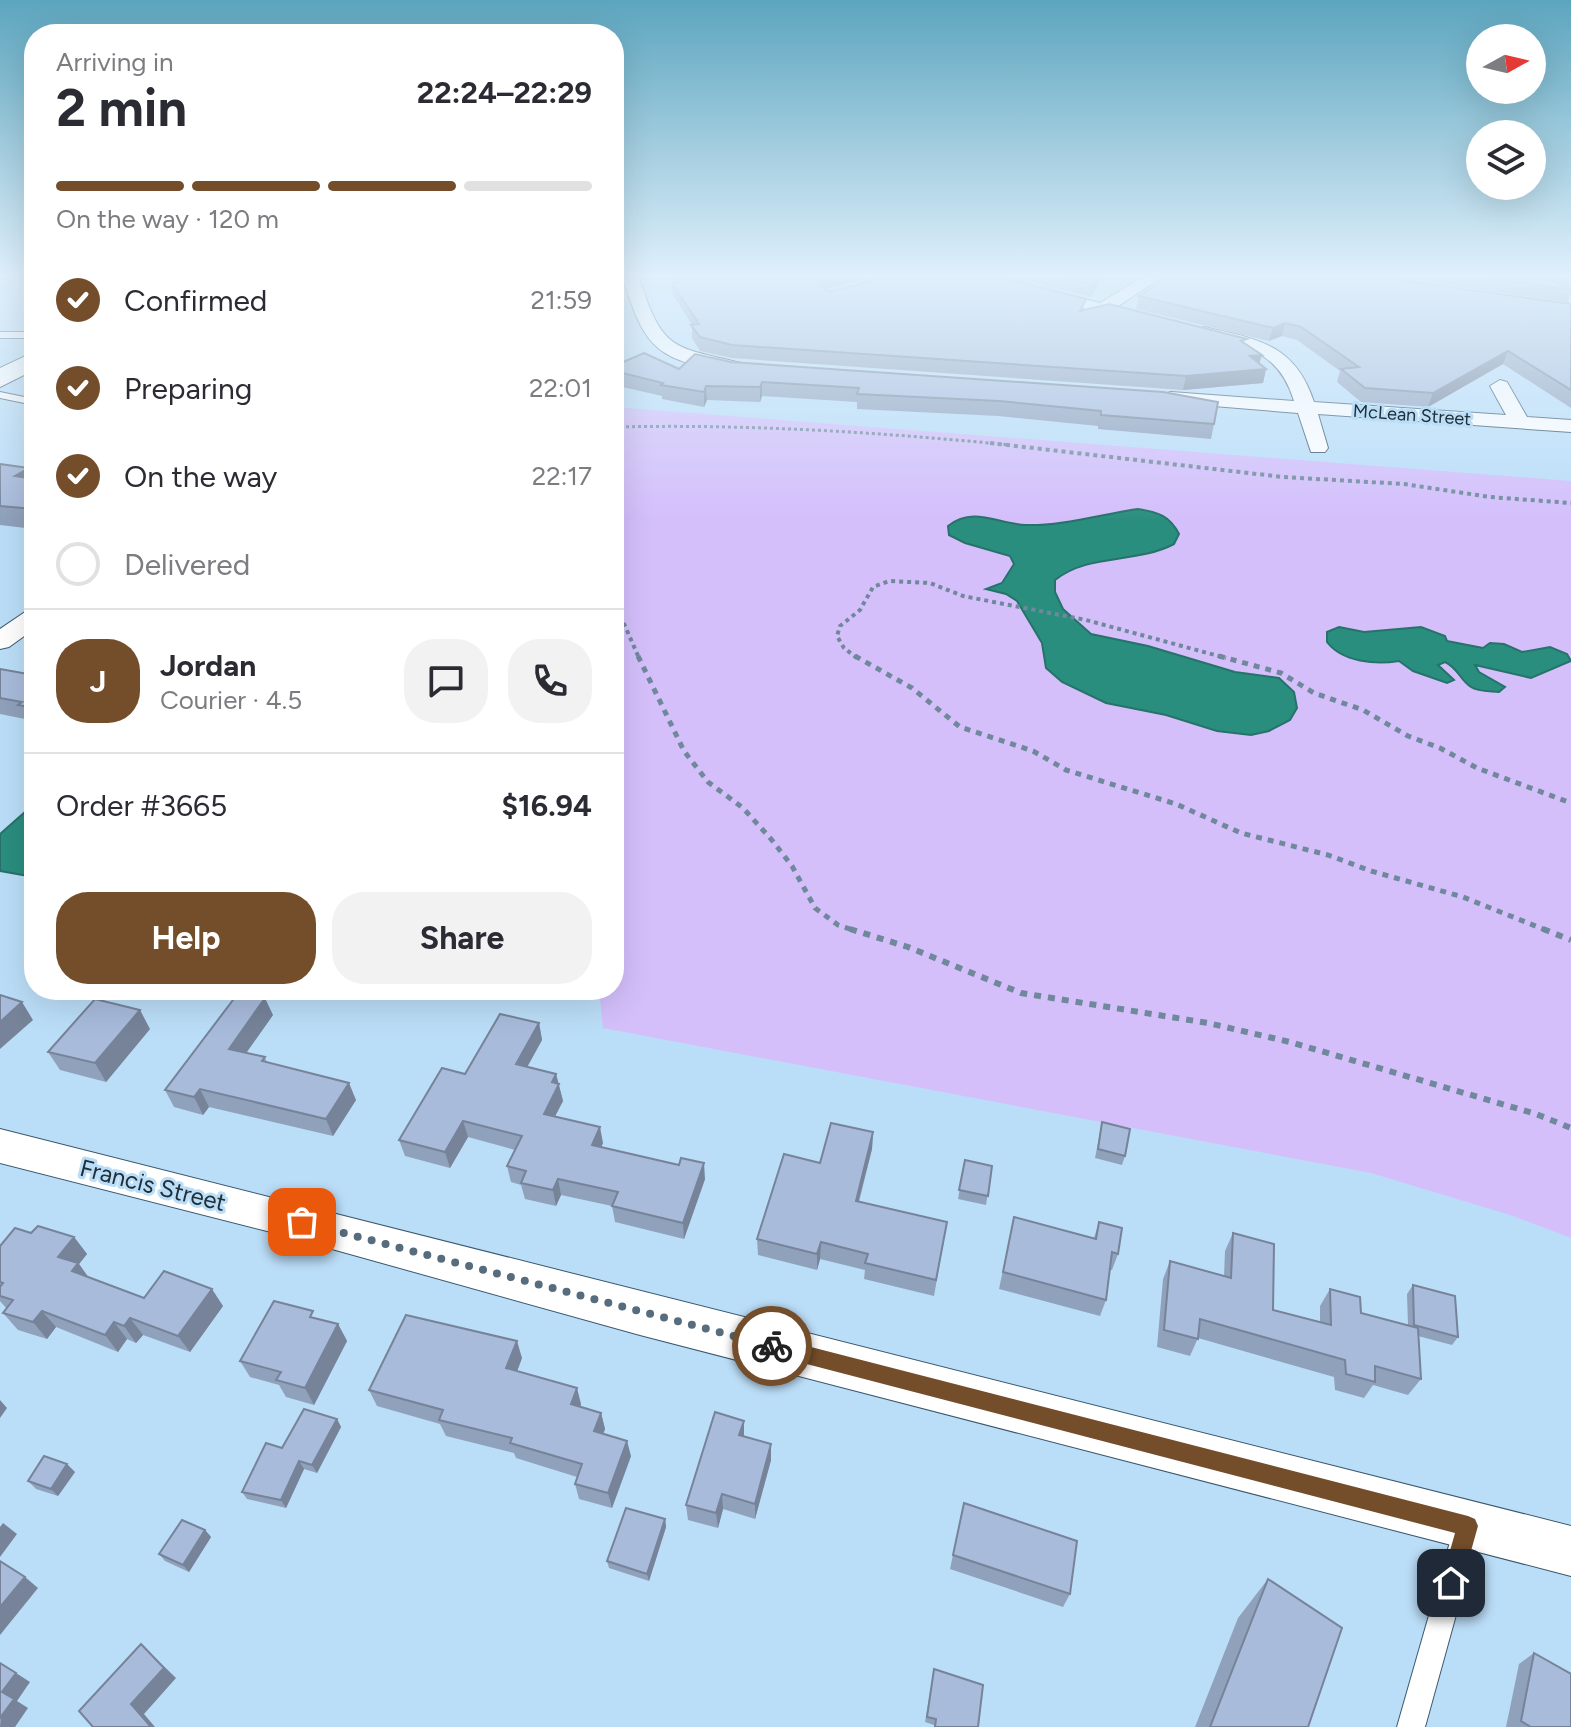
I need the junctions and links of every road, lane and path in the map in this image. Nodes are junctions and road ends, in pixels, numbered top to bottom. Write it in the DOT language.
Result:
graph roads {
  1 [pos="691,359"];
  2 [pos="1281,359"];
  3 [pos="761,369"];
  4 [pos="1500,386"];
  5 [pos="0,395"];
  6 [pos="1153,397"];
  7 [pos="24,400"];
  8 [pos="1306,408"];
  9 [pos="1520,423"];
  10 [pos="1571,426"];
  11 [pos="624,427"];
  12 [pos="1318,448"];
  13 [pos="1571,503"];
  14 [pos="24,624"];
  15 [pos="624,628"];
  16 [pos="0,642"];
  17 [pos="24,647"];
  18 [pos="1571,803"];
  19 [pos="1571,940"];
  20 [pos="1571,1128"];
  21 [pos="0,1146"];
  22 [pos="1468,1526"];
  23 [pos="1571,1551"];
  24 [pos="1411,1727"];
  1 -- 3 [label="street"];
  2 -- 8 [label="street"];
  4 -- 9 [label="street"];
  5 -- 7 [label="lane"];
  6 -- 8 [label="street, McLean Street"];
  8 -- 9 [label="street, McLean Street"];
  8 -- 12 [label="street"];
  9 -- 10 [label="street, McLean Street"];
  11 -- 13 [label="path"];
  14 -- 16 [label="street"];
  15 -- 20 [label="path"];
  16 -- 17 [label="street"];
  18 -- 19 [label="path"];
  21 -- 22 [label="street, Francis Street"];
  22 -- 23 [label="street, Francis Street"];
  22 -- 24 [label="lane"];
}
